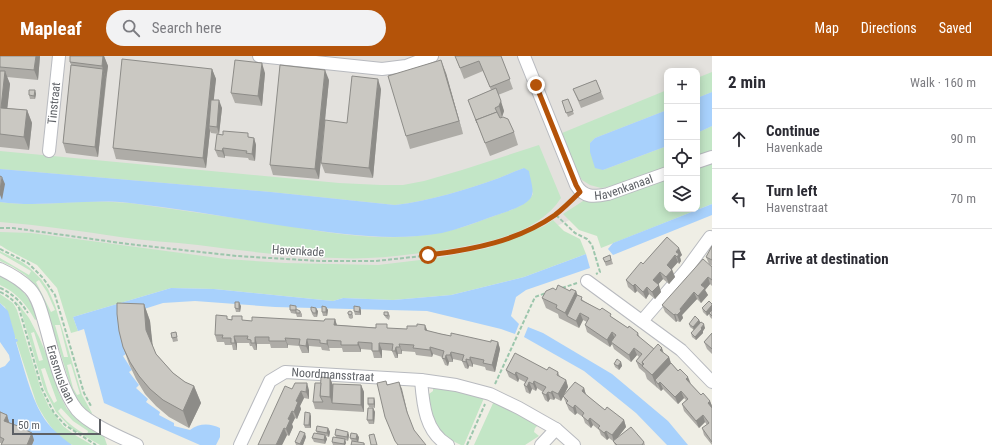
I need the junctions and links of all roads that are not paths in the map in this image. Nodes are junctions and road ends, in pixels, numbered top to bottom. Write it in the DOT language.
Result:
graph roads {
  1 [pos="59,56"];
  2 [pos="259,56"];
  3 [pos="264,56"];
  4 [pos="432,56"];
  5 [pos="524,56"];
  6 [pos="351,61"];
  7 [pos="49,151"];
  8 [pos="712,157"];
  9 [pos="700,161"];
  10 [pos="664,174"];
  11 [pos="710,237"];
  12 [pos="0,269"];
  13 [pos="587,281"];
  14 [pos="642,321"];
  15 [pos="421,380"];
  16 [pos="712,382"];
  17 [pos="556,429"];
  18 [pos="113,440"];
  19 [pos="137,445"];
  20 [pos="240,445"];
  21 [pos="448,445"];
  22 [pos="541,445"];
  23 [pos="574,445"];
  1 -- 7 [label="street, Tinstraat"];
  2 -- 3 [label="street"];
  3 -- 6 [label="street"];
  4 -- 6 [label="street"];
  5 -- 10 [label="street, Havenkanaal"];
  8 -- 9 [label="street"];
  11 -- 14 [label="street"];
  12 -- 18 [label="street, Erasmuslaan"];
  13 -- 14 [label="street"];
  14 -- 16 [label="street"];
  15 -- 17 [label="street, Noordmansstraat"];
  15 -- 20 [label="street, Noordmansstraat"];
  15 -- 21 [label="street"];
  17 -- 22 [label="street"];
  17 -- 23 [label="street, Noordmansstraat"];
  18 -- 19 [label="street, Erasmuslaan"];
}
